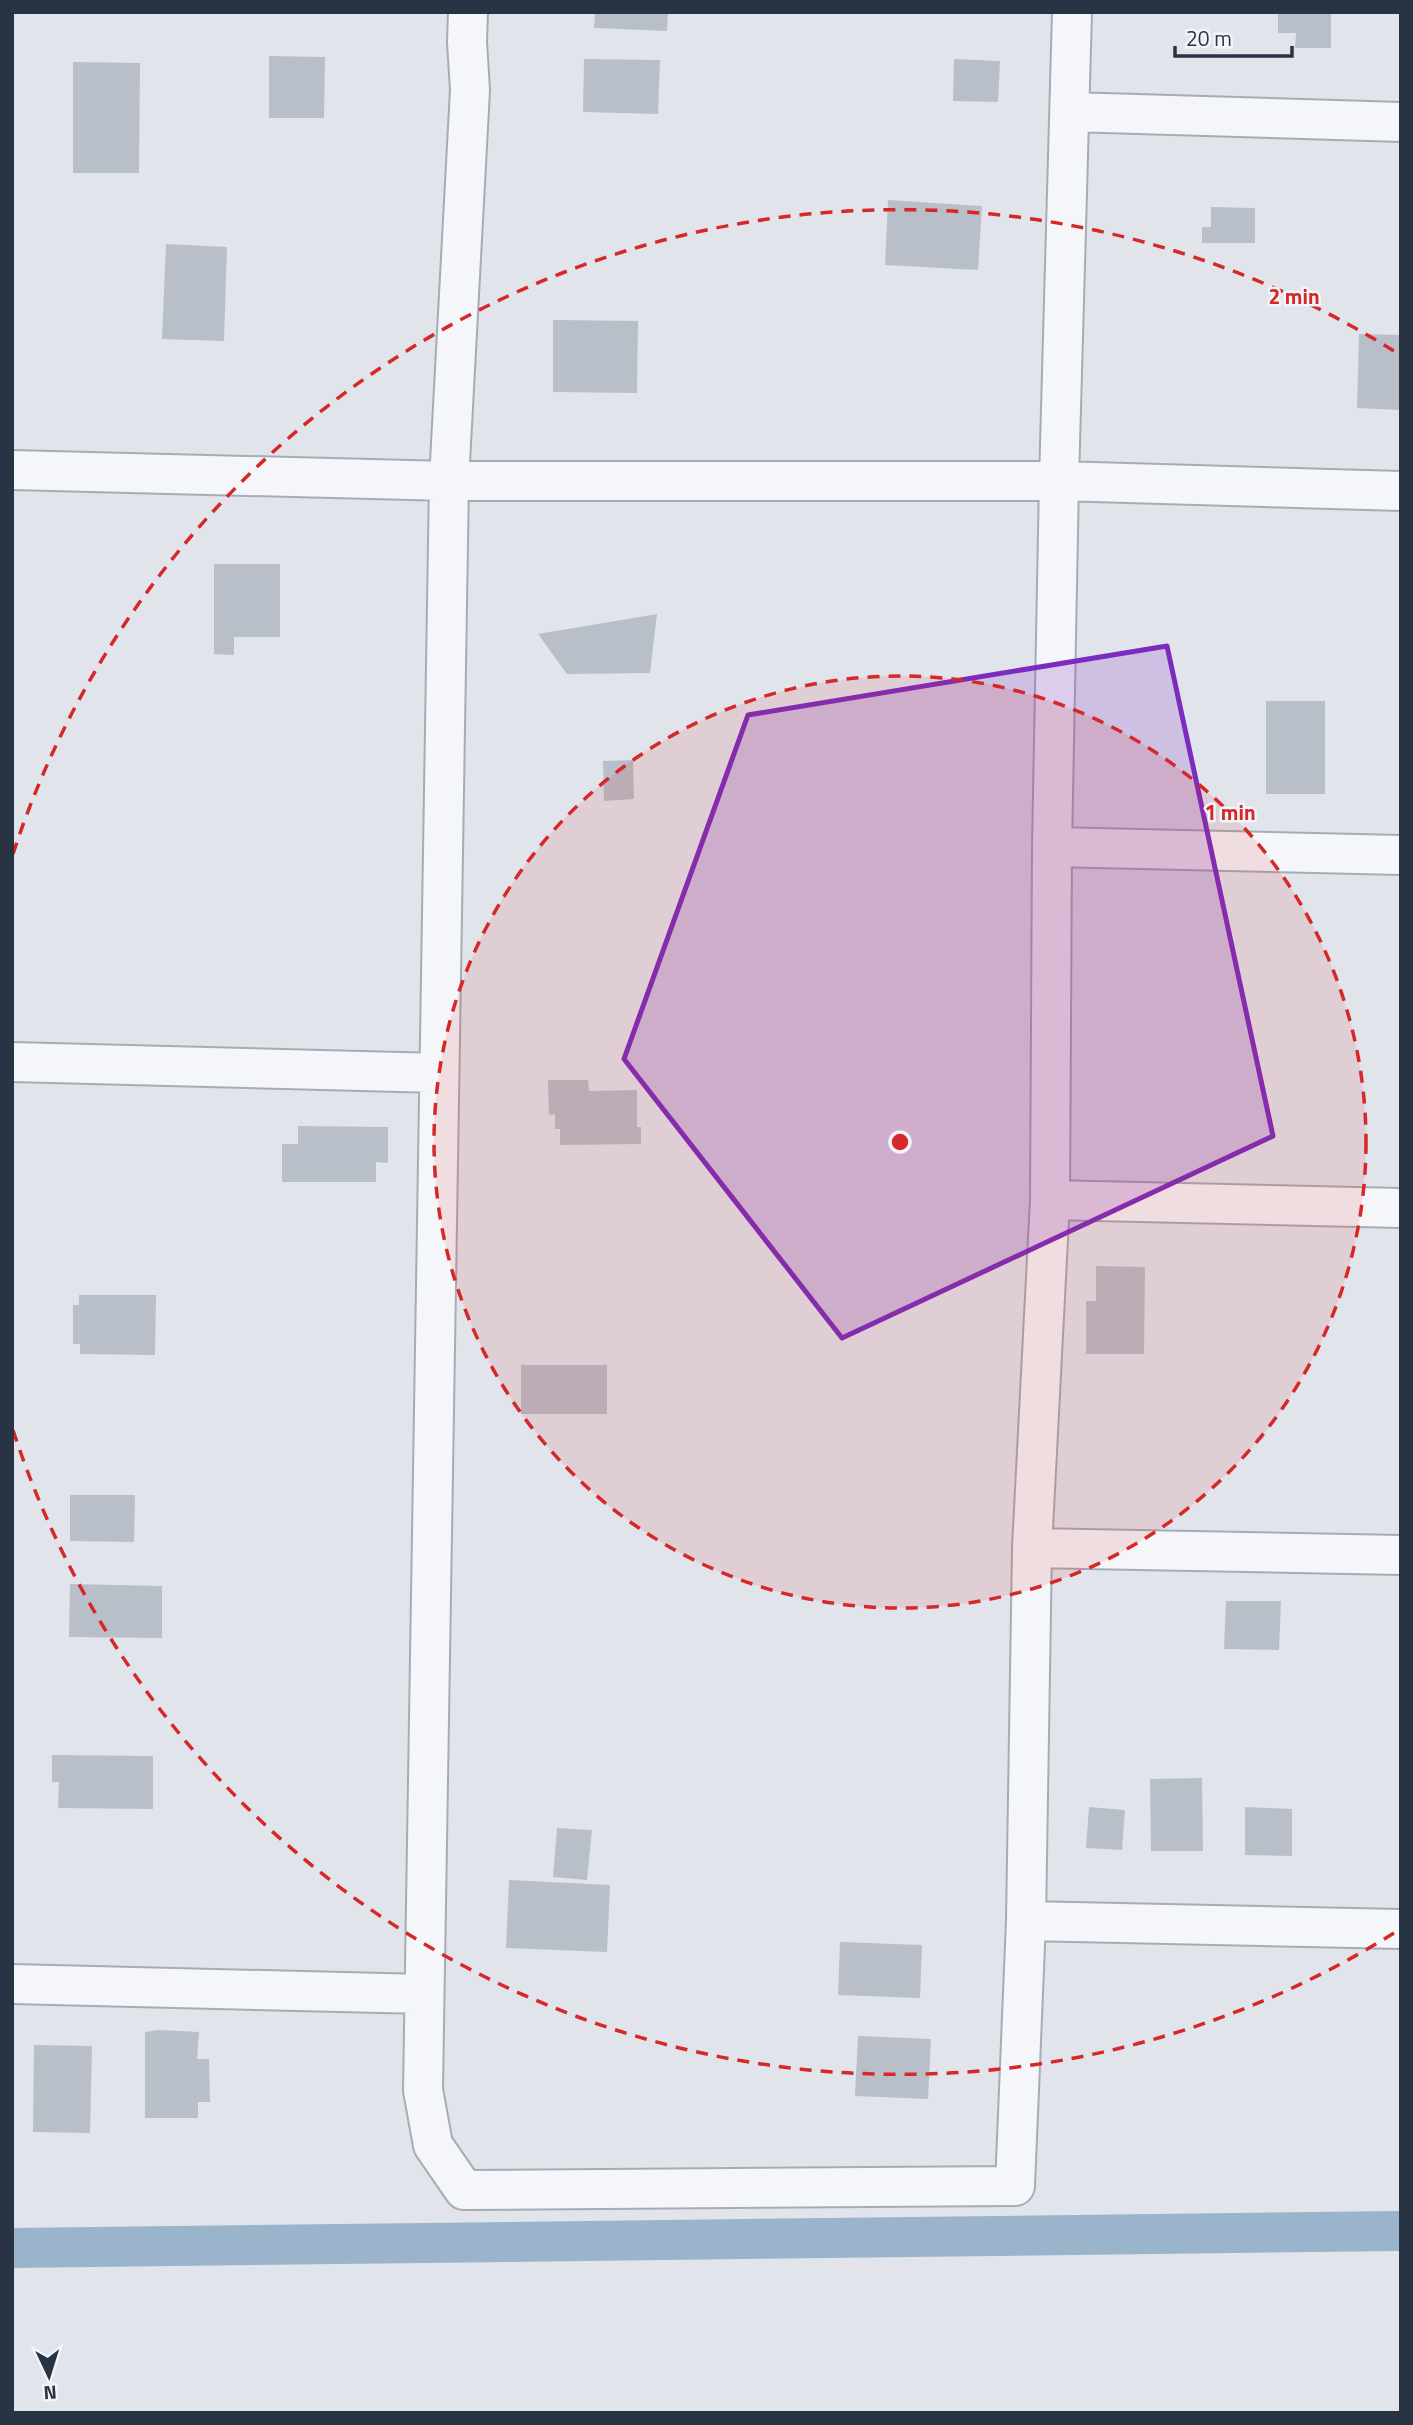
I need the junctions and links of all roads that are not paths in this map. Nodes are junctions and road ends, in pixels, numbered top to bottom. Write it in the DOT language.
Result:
graph roads {
  1 [pos="1073,12"];
  2 [pos="460,22"];
  3 [pos="1070,112"];
  4 [pos="1401,122"];
  5 [pos="12,470"];
  6 [pos="449,481"];
  7 [pos="1059,481"];
  8 [pos="1401,491"];
  9 [pos="1052,847"];
  10 [pos="1401,855"];
  11 [pos="12,1062"];
  12 [pos="439,1073"];
  13 [pos="1050,1200"];
  14 [pos="1401,1208"];
  15 [pos="1032,1548"];
  16 [pos="1401,1555"];
  17 [pos="1026,1921"];
  18 [pos="1401,1929"];
  19 [pos="12,1984"];
  20 [pos="424,1994"];
  1 -- 3 [label="street"];
  2 -- 6 [label="street"];
  3 -- 4 [label="street"];
  3 -- 7 [label="street"];
  5 -- 6 [label="street"];
  6 -- 7 [label="street"];
  6 -- 12 [label="street"];
  7 -- 8 [label="street"];
  7 -- 9 [label="street"];
  9 -- 10 [label="street"];
  9 -- 13 [label="street"];
  11 -- 12 [label="street"];
  12 -- 20 [label="street"];
  13 -- 14 [label="street"];
  13 -- 15 [label="street"];
  15 -- 16 [label="street"];
  15 -- 17 [label="street"];
  17 -- 18 [label="street"];
  17 -- 20 [label="street"];
  19 -- 20 [label="street"];
}
